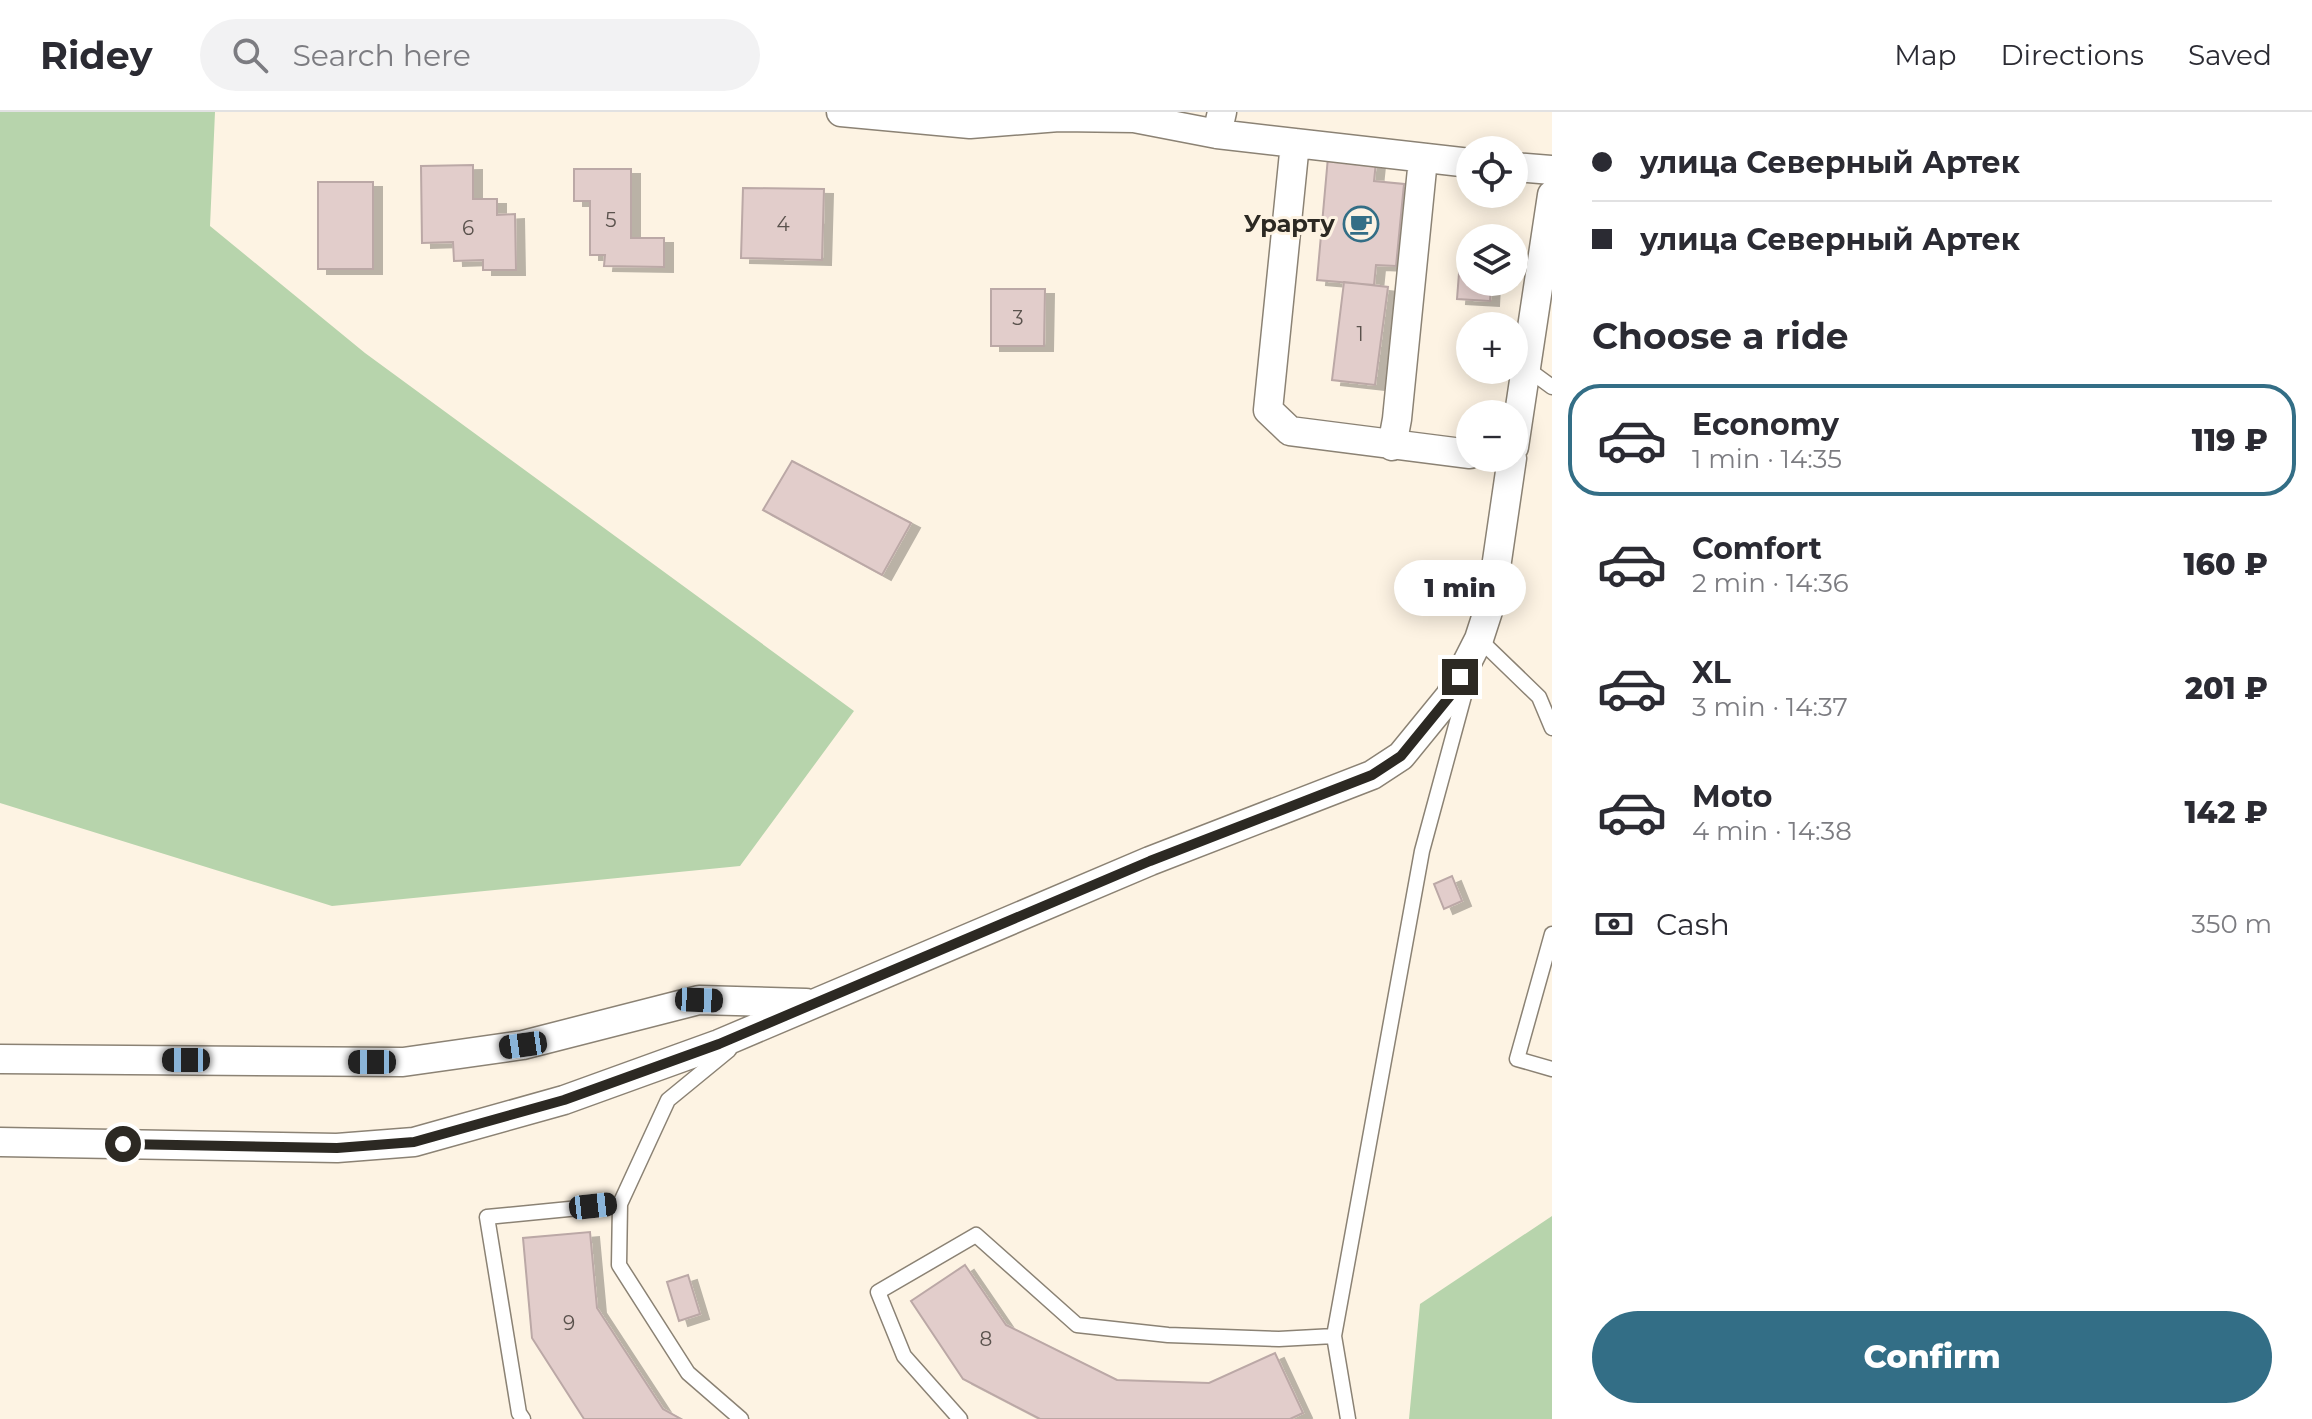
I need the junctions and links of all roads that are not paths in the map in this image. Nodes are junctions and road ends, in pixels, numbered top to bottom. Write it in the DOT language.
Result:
graph roads {
  1 [pos="841,112"];
  2 [pos="1220,123"];
  3 [pos="1295,143"];
  4 [pos="1423,159"];
  5 [pos="1456,162"];
  6 [pos="1528,168"];
  7 [pos="1552,170"];
  8 [pos="1552,195"];
  9 [pos="1543,303"];
  10 [pos="1528,359"];
  11 [pos="1528,369"];
  12 [pos="1552,387"];
  13 [pos="1392,446"];
  14 [pos="1456,453"];
  15 [pos="1508,472"];
  16 [pos="1479,639"];
  17 [pos="1552,728"];
  18 [pos="1552,934"];
  19 [pos="814,1003"];
  20 [pos="755,1029"];
  21 [pos="0,1059"];
  22 [pos="1552,1069"];
  23 [pos="0,1142"];
  24 [pos="620,1204"];
  25 [pos="1334,1336"];
  26 [pos="523,1419"];
  27 [pos="741,1419"];
  28 [pos="960,1419"];
  29 [pos="1348,1419"];
  1 -- 2 [label="street"];
  2 -- 3 [label="street"];
  3 -- 4 [label="street"];
  3 -- 13 [label="street"];
  4 -- 5 [label="street"];
  4 -- 13 [label="street"];
  6 -- 7 [label="street"];
  8 -- 9 [label="street"];
  9 -- 10 [label="street"];
  11 -- 12 [label="lane"];
  13 -- 14 [label="street"];
  15 -- 16 [label="street"];
  16 -- 17 [label="lane"];
  16 -- 19 [label="street"];
  16 -- 25 [label="lane"];
  18 -- 22 [label="lane"];
  19 -- 20 [label="street"];
  19 -- 21 [label="street"];
  20 -- 23 [label="street"];
  20 -- 24 [label="lane"];
  24 -- 26 [label="lane"];
  24 -- 27 [label="lane"];
  25 -- 28 [label="lane"];
  25 -- 29 [label="lane"];
}
